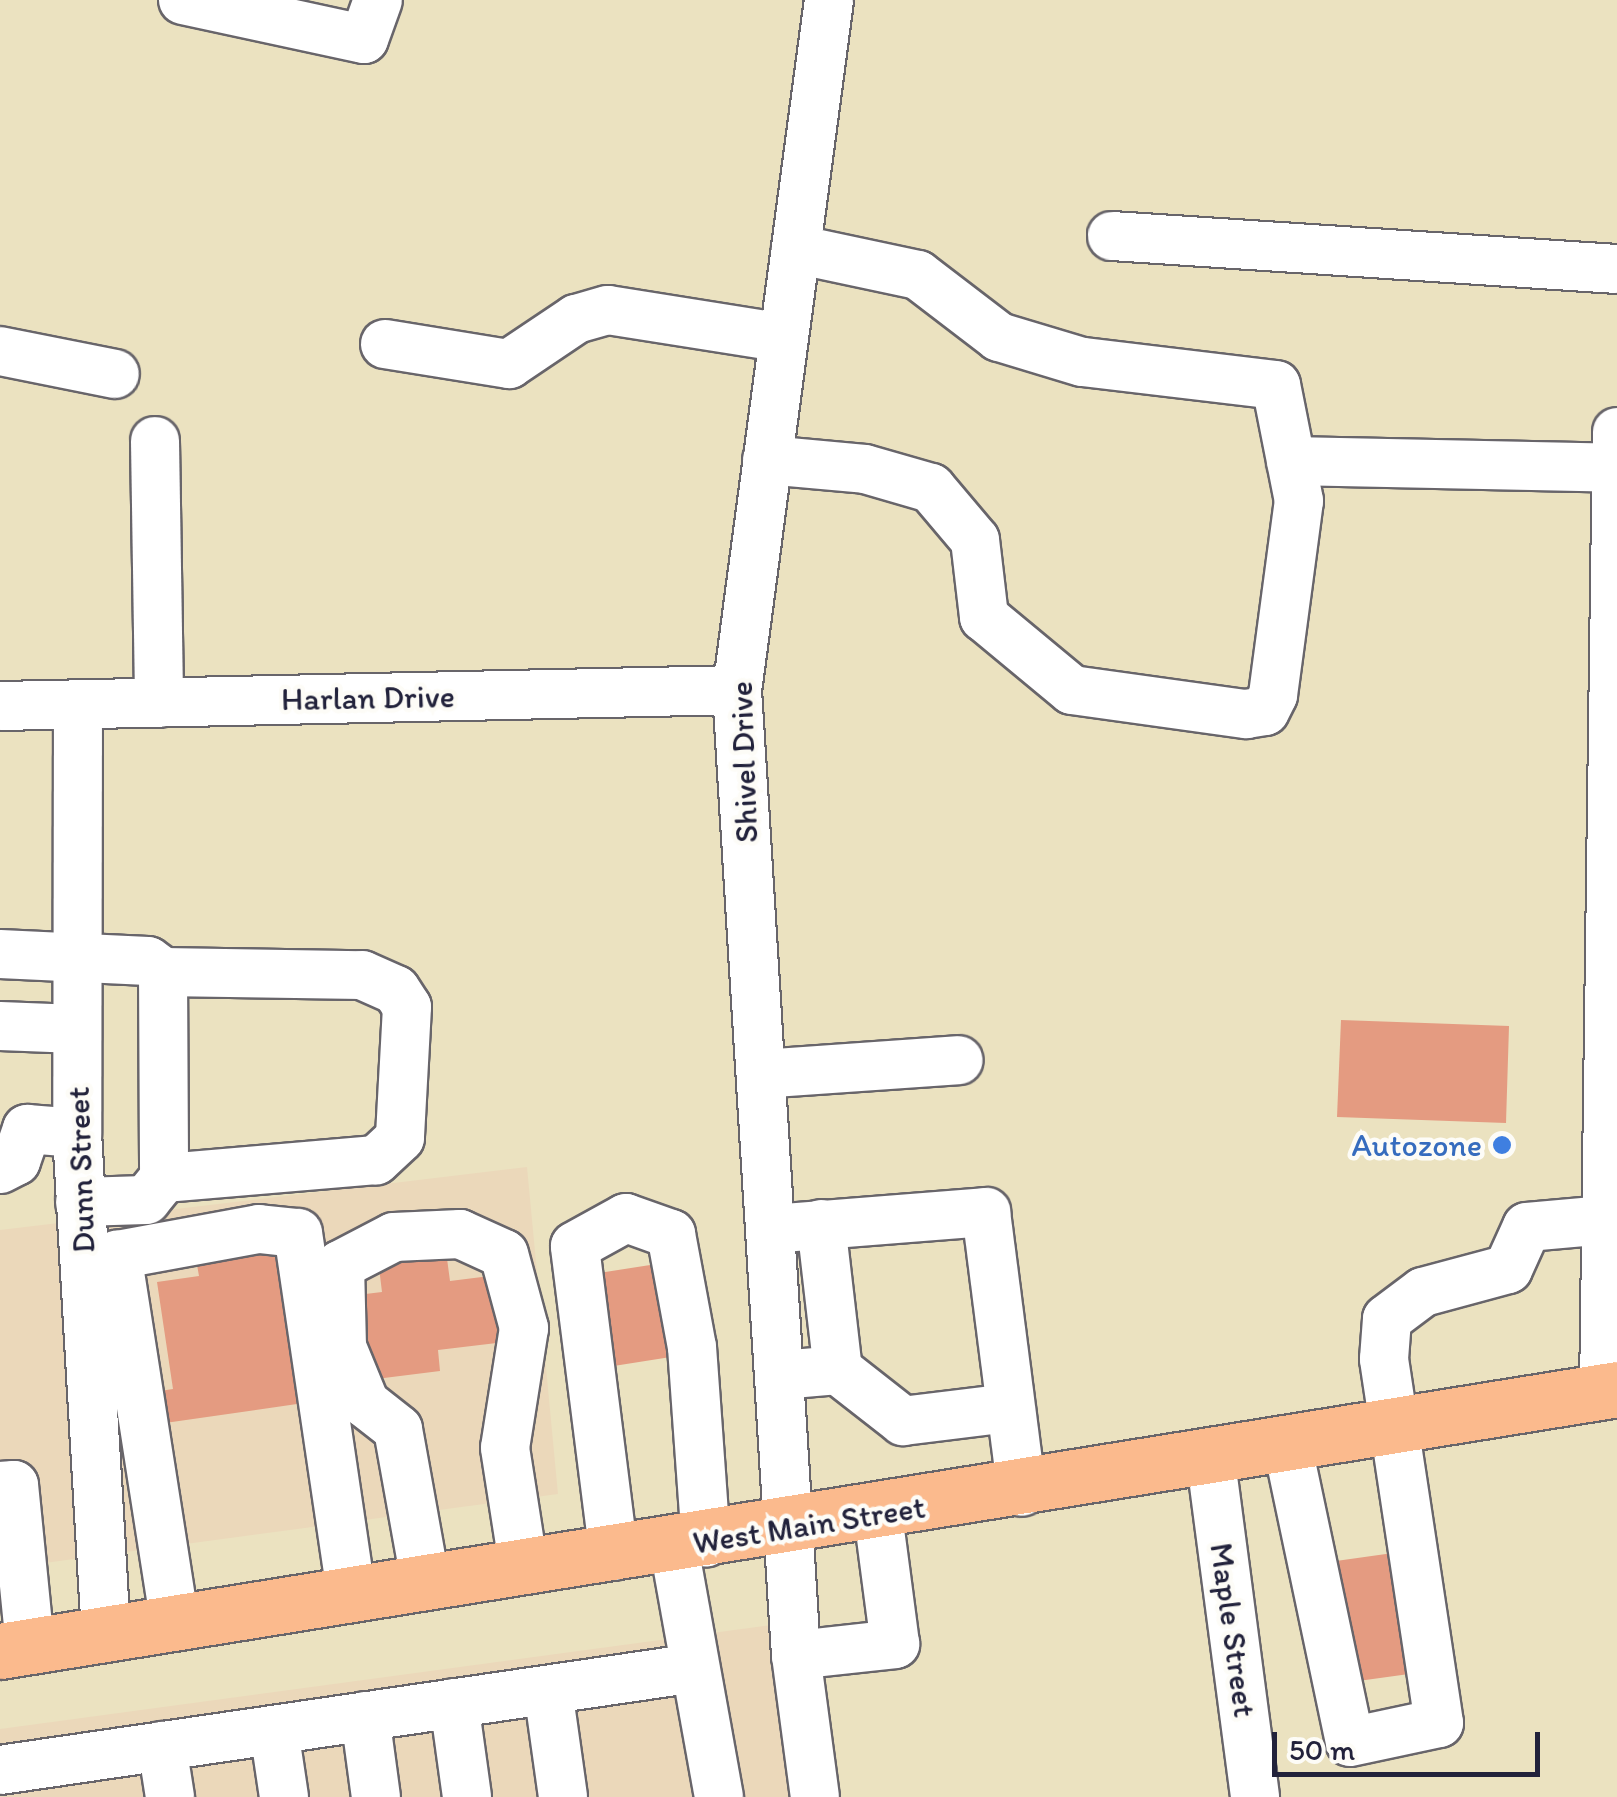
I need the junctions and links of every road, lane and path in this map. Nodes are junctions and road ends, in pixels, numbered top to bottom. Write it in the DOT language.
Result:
graph roads {
  1 [pos="183,0"];
  2 [pos="378,0"];
  3 [pos="829,0"];
  4 [pos="1112,236"];
  5 [pos="796,249"];
  6 [pos="1617,269"];
  7 [pos="784,338"];
  8 [pos="386,344"];
  9 [pos="0,351"];
  10 [pos="114,374"];
  11 [pos="1617,432"];
  12 [pos="155,441"];
  13 [pos="768,460"];
  14 [pos="1292,461"];
  15 [pos="1616,468"];
  16 [pos="737,690"];
  17 [pos="158,703"];
  18 [pos="78,704"];
  19 [pos="0,706"];
  20 [pos="0,954"];
  21 [pos="77,956"];
  22 [pos="163,972"];
  23 [pos="0,1026"];
  24 [pos="77,1029"];
  25 [pos="959,1060"];
  26 [pos="761,1074"];
  27 [pos="77,1134"];
  28 [pos="0,1168"];
  29 [pos="164,1178"];
  30 [pos="80,1202"];
  31 [pos="1606,1220"];
  32 [pos="822,1224"];
  33 [pos="770,1230"];
  34 [pos="838,1370"];
  35 [pos="780,1375"];
  36 [pos="1610,1390"];
  37 [pos="1009,1408"];
  38 [pos="1396,1428"];
  39 [pos="1288,1448"];
  40 [pos="1210,1462"];
  41 [pos="0,1486"];
  42 [pos="1022,1492"];
  43 [pos="878,1514"];
  44 [pos="782,1530"];
  45 [pos="690,1544"];
  46 [pos="614,1556"];
  47 [pos="524,1570"];
  48 [pos="426,1585"];
  49 [pos="352,1596"];
  50 [pos="175,1624"];
  51 [pos="106,1634"];
  52 [pos="15,1649"];
  53 [pos="796,1655"];
  54 [pos="696,1668"];
  55 [pos="548,1690"];
  56 [pos="454,1703"];
  57 [pos="365,1716"];
  58 [pos="274,1730"];
  59 [pos="162,1746"];
  60 [pos="0,1770"];
  61 [pos="66,1779"];
  62 [pos="170,1797"];
  63 [pos="284,1797"];
  64 [pos="376,1797"];
  65 [pos="467,1797"];
  66 [pos="563,1797"];
  67 [pos="718,1797"];
  68 [pos="815,1797"];
  69 [pos="1255,1797"];
  1 -- 2 [label="street"];
  3 -- 5 [label="street, Shivel Drive"];
  4 -- 6 [label="street"];
  5 -- 7 [label="street, Shivel Drive"];
  5 -- 14 [label="street"];
  7 -- 8 [label="street"];
  7 -- 13 [label="street, Shivel Drive"];
  9 -- 10 [label="street"];
  11 -- 15 [label="street"];
  12 -- 17 [label="street"];
  13 -- 14 [label="street"];
  13 -- 16 [label="street, Shivel Drive"];
  14 -- 15 [label="street"];
  15 -- 31 [label="street"];
  16 -- 17 [label="street, Harlan Drive"];
  16 -- 26 [label="street, Shivel Drive"];
  17 -- 18 [label="street, Harlan Drive"];
  18 -- 19 [label="street, Harlan Drive"];
  18 -- 21 [label="street, Dunn Street"];
  20 -- 21 [label="street"];
  21 -- 22 [label="street"];
  21 -- 24 [label="street, Dunn Street"];
  22 -- 29 [label="street"];
  22 -- 29 [label="street"];
  23 -- 24 [label="street"];
  24 -- 27 [label="street, Dunn Street"];
  25 -- 26 [label="street"];
  26 -- 33 [label="street, Shivel Drive"];
  27 -- 28 [label="street"];
  27 -- 30 [label="street, Dunn Street"];
  29 -- 30 [label="street"];
  30 -- 51 [label="street, Dunn Street"];
  31 -- 36 [label="street"];
  31 -- 38 [label="street"];
  32 -- 33 [label="street"];
  32 -- 34 [label="street"];
  32 -- 37 [label="street"];
  33 -- 35 [label="street, Shivel Drive"];
  34 -- 35 [label="street"];
  34 -- 37 [label="street"];
  35 -- 44 [label="street, Shivel Drive"];
  36 -- 38 [label="main road, West Main Street"];
  37 -- 42 [label="street"];
  38 -- 39 [label="main road, West Main Street"];
  38 -- 39 [label="street"];
  39 -- 40 [label="main road, West Main Street"];
  40 -- 42 [label="main road, West Main Street"];
  40 -- 69 [label="street, Maple Street"];
  41 -- 52 [label="street"];
  42 -- 43 [label="main road, West Main Street"];
  43 -- 44 [label="main road, West Main Street"];
  43 -- 53 [label="street"];
  44 -- 45 [label="main road, West Main Street"];
  44 -- 53 [label="street, Shivel Drive"];
  45 -- 46 [label="main road, West Main Street"];
  45 -- 46 [label="street"];
  45 -- 54 [label="street"];
  46 -- 47 [label="main road, West Main Street"];
  47 -- 48 [label="main road, West Main Street"];
  47 -- 48 [label="street"];
  48 -- 49 [label="main road, West Main Street"];
  49 -- 50 [label="main road, West Main Street"];
  49 -- 50 [label="street"];
  50 -- 51 [label="main road, West Main Street"];
  51 -- 52 [label="main road, West Main Street"];
  53 -- 68 [label="street, Shivel Drive"];
  54 -- 55 [label="street"];
  54 -- 67 [label="street"];
  55 -- 56 [label="street"];
  55 -- 66 [label="street"];
  56 -- 57 [label="street"];
  56 -- 65 [label="street"];
  57 -- 58 [label="street"];
  57 -- 64 [label="street"];
  58 -- 59 [label="street"];
  58 -- 63 [label="street"];
  59 -- 61 [label="street"];
  59 -- 62 [label="street"];
  60 -- 61 [label="street"];
}
